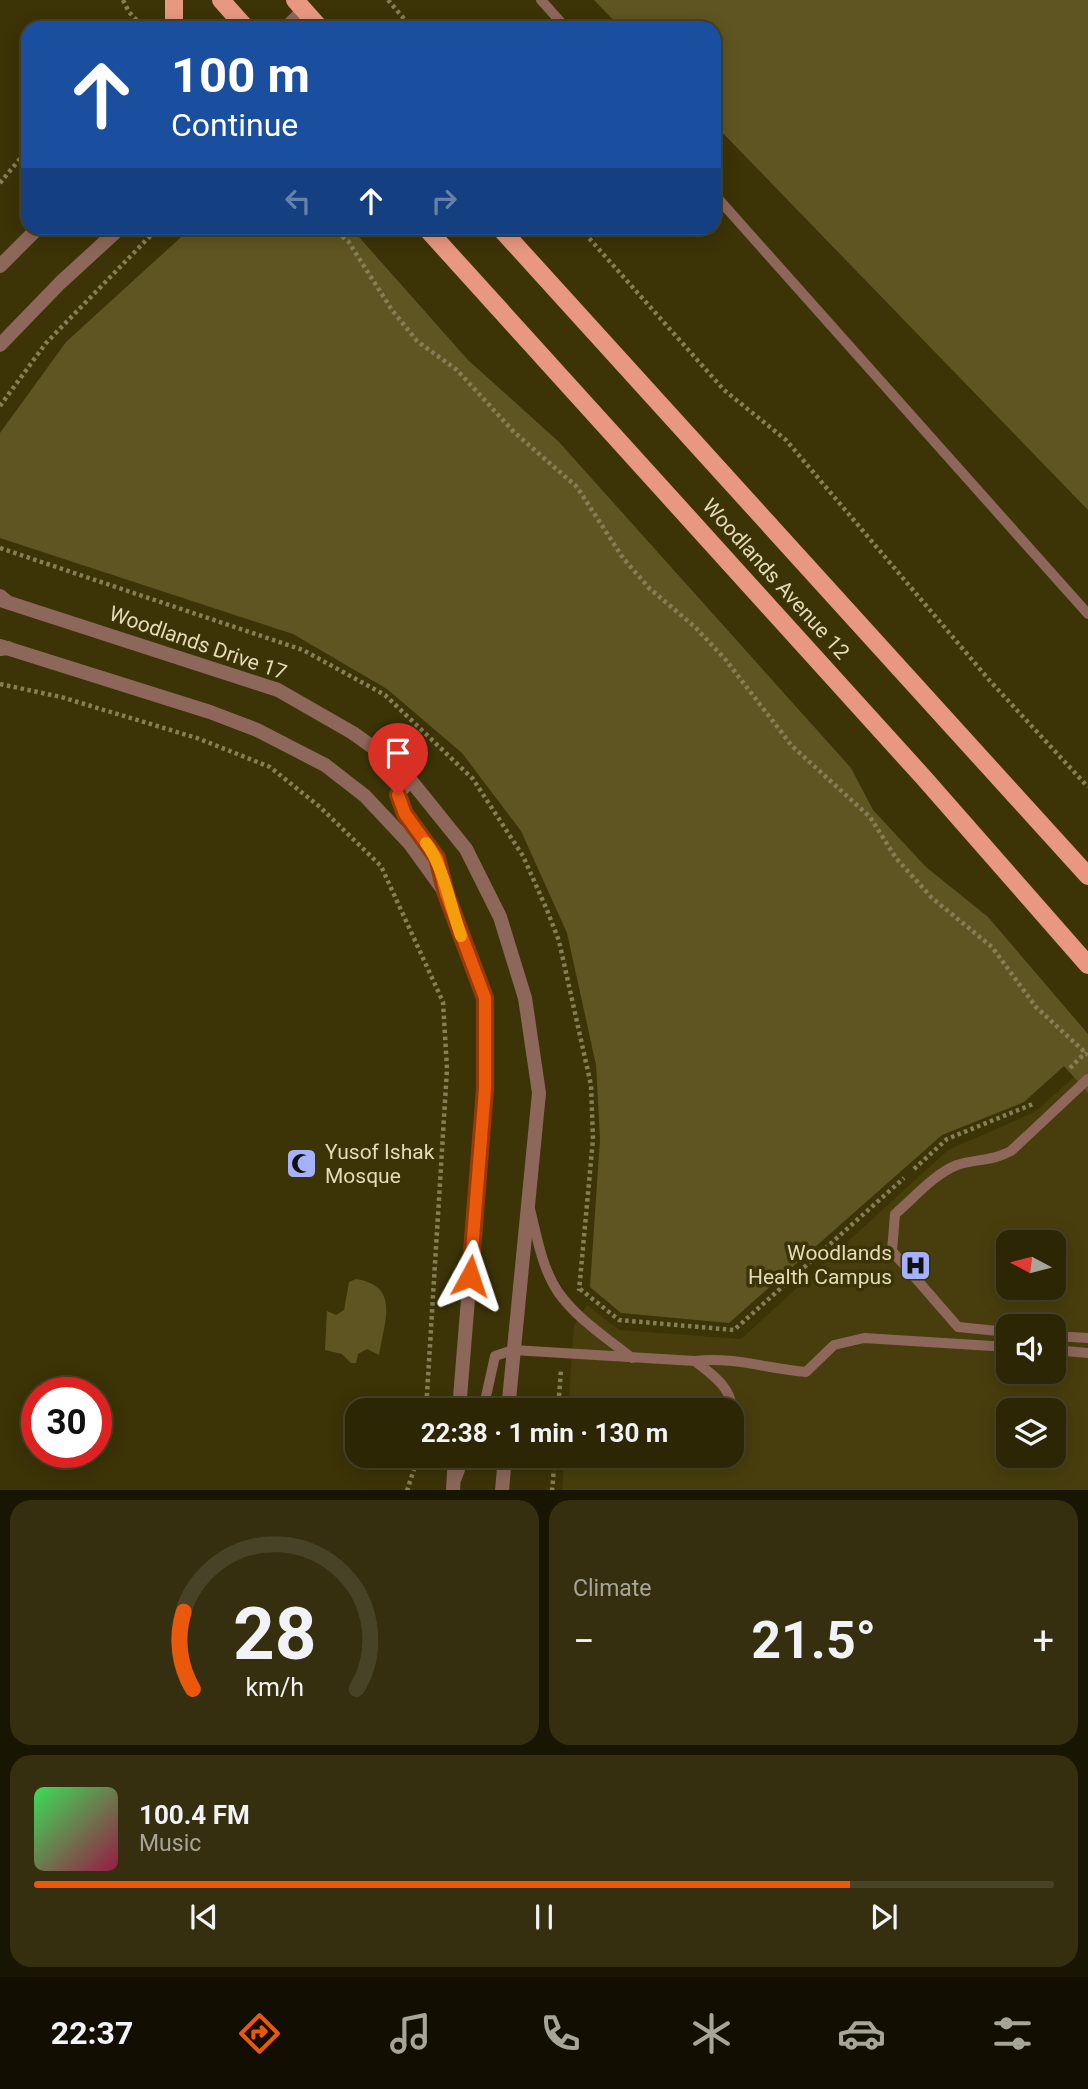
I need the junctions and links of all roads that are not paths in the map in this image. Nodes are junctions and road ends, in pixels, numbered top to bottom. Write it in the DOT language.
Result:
graph roads {
  1 [pos="174,0"];
  2 [pos="221,0"];
  3 [pos="541,0"];
  4 [pos="300,5"];
  5 [pos="174,21"];
  6 [pos="240,21"];
  7 [pos="290,21"];
  8 [pos="314,21"];
  9 [pos="560,21"];
  10 [pos="721,202"];
  11 [pos="31,235"];
  12 [pos="112,235"];
  13 [pos="432,235"];
  14 [pos="506,235"];
  15 [pos="0,266"];
  16 [pos="0,345"];
  17 [pos="2,599"];
  18 [pos="1088,614"];
  19 [pos="3,648"];
  20 [pos="412,782"];
  21 [pos="1088,876"];
  22 [pos="446,894"];
  23 [pos="1088,965"];
  24 [pos="1088,1079"];
  25 [pos="528,1200"];
  26 [pos="996,1331"];
  27 [pos="1066,1337"];
  28 [pos="1088,1338"];
  29 [pos="996,1347"];
  30 [pos="513,1350"];
  31 [pos="1066,1351"];
  32 [pos="1088,1353"];
  33 [pos="632,1358"];
  34 [pos="695,1361"];
  35 [pos="460,1398"];
  36 [pos="486,1398"];
  37 [pos="509,1398"];
  38 [pos="731,1398"];
  39 [pos="454,1468"];
  40 [pos="461,1468"];
  41 [pos="504,1468"];
  42 [pos="453,1489"];
  43 [pos="502,1490"];
  1 -- 5 [label="main road"];
  2 -- 6 [label="main road"];
  3 -- 9 [label="lane"];
  4 -- 7 [label="street"];
  4 -- 8 [label="main road"];
  10 -- 18 [label="lane"];
  11 -- 15 [label="street"];
  12 -- 16 [label="street"];
  13 -- 23 [label="main road, Woodlands Avenue 12"];
  14 -- 21 [label="main road, Woodlands Avenue 12"];
  17 -- 20 [label="street, Woodlands Drive 17"];
  19 -- 22 [label="street"];
  20 -- 22 [label="lane"];
  20 -- 25 [label="street, Woodlands Drive 17"];
  22 -- 35 [label="street"];
  24 -- 26 [label="lane"];
  25 -- 30 [label="street, Woodlands Drive 17"];
  25 -- 33 [label="lane"];
  27 -- 28 [label="lane"];
  29 -- 34 [label="lane"];
  30 -- 33 [label="lane"];
  30 -- 36 [label="lane"];
  30 -- 37 [label="street, Woodlands Drive 17"];
  31 -- 32 [label="lane"];
  33 -- 34 [label="lane"];
  34 -- 38 [label="lane"];
  39 -- 42 [label="street"];
  40 -- 42 [label="lane"];
  41 -- 43 [label="street"];
}
